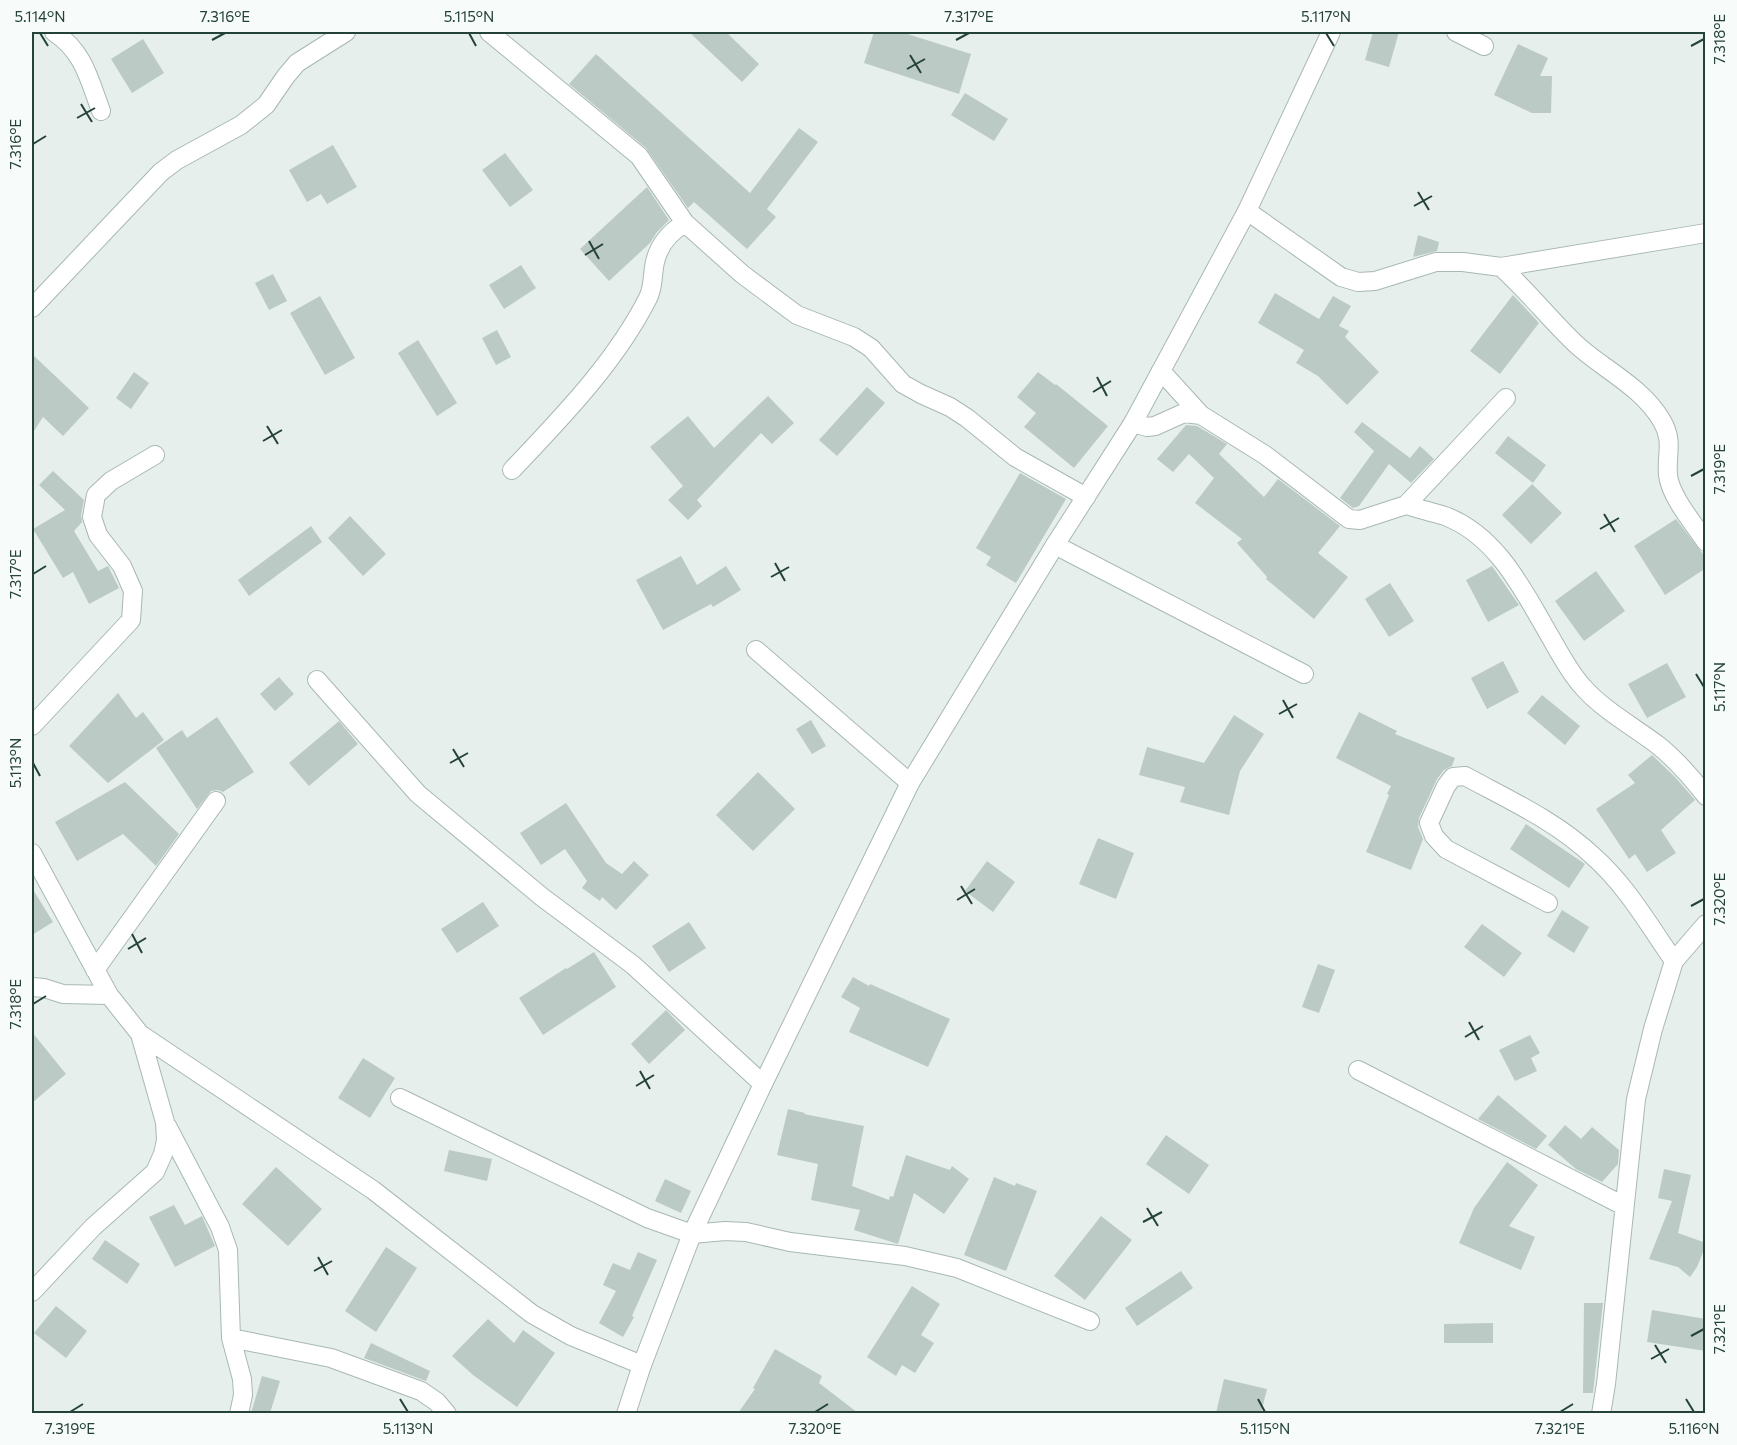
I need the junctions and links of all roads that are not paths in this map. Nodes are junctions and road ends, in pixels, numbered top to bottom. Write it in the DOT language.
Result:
graph roads {
  1 [pos="54,32"];
  2 [pos="346,32"];
  3 [pos="489,32"];
  4 [pos="1331,32"];
  5 [pos="1456,32"];
  6 [pos="1484,46"];
  7 [pos="101,111"];
  8 [pos="1246,211"];
  9 [pos="685,223"];
  10 [pos="1706,233"];
  11 [pos="1502,267"];
  12 [pos="32,308"];
  13 [pos="1161,371"];
  14 [pos="1506,398"];
  15 [pos="1201,415"];
  16 [pos="1133,423"];
  17 [pos="155,455"];
  18 [pos="512,470"];
  19 [pos="1086,497"];
  20 [pos="1406,505"];
  21 [pos="1706,542"];
  22 [pos="1055,545"];
  23 [pos="756,650"];
  24 [pos="1305,674"];
  25 [pos="317,681"];
  26 [pos="32,726"];
  27 [pos="910,783"];
  28 [pos="1706,796"];
  29 [pos="216,801"];
  30 [pos="32,853"];
  31 [pos="1548,903"];
  32 [pos="1706,924"];
  33 [pos="1674,961"];
  34 [pos="95,970"];
  35 [pos="32,987"];
  36 [pos="109,995"];
  37 [pos="140,1034"];
  38 [pos="1358,1070"];
  39 [pos="762,1084"];
  40 [pos="400,1098"];
  41 [pos="165,1122"];
  42 [pos="1624,1206"];
  43 [pos="692,1234"];
  44 [pos="32,1292"];
  45 [pos="1090,1322"];
  46 [pos="231,1338"];
  47 [pos="642,1365"];
  48 [pos="239,1413"];
  49 [pos="447,1413"];
  50 [pos="626,1413"];
  51 [pos="1601,1413"];
  1 -- 7 [label="street"];
  2 -- 12 [label="street"];
  3 -- 9 [label="street"];
  4 -- 8 [label="street"];
  5 -- 6 [label="street"];
  8 -- 11 [label="street"];
  8 -- 13 [label="street"];
  9 -- 18 [label="street"];
  9 -- 19 [label="street"];
  10 -- 11 [label="street"];
  11 -- 21 [label="street"];
  13 -- 15 [label="street"];
  13 -- 16 [label="street"];
  14 -- 20 [label="street"];
  15 -- 16 [label="street"];
  15 -- 20 [label="street"];
  16 -- 19 [label="street"];
  17 -- 26 [label="street"];
  19 -- 22 [label="street"];
  20 -- 28 [label="street"];
  22 -- 24 [label="street"];
  22 -- 27 [label="street"];
  23 -- 27 [label="street"];
  25 -- 39 [label="street"];
  27 -- 39 [label="street"];
  29 -- 34 [label="street"];
  30 -- 34 [label="street"];
  31 -- 33 [label="street"];
  32 -- 33 [label="street"];
  33 -- 42 [label="street"];
  34 -- 36 [label="street"];
  35 -- 36 [label="street"];
  36 -- 37 [label="street"];
  37 -- 41 [label="street"];
  37 -- 47 [label="street"];
  38 -- 42 [label="street"];
  39 -- 43 [label="street"];
  40 -- 43 [label="street"];
  41 -- 44 [label="street"];
  41 -- 46 [label="street"];
  42 -- 51 [label="street"];
  43 -- 45 [label="street"];
  43 -- 47 [label="street"];
  46 -- 48 [label="street"];
  46 -- 49 [label="street"];
  47 -- 50 [label="street"];
}
